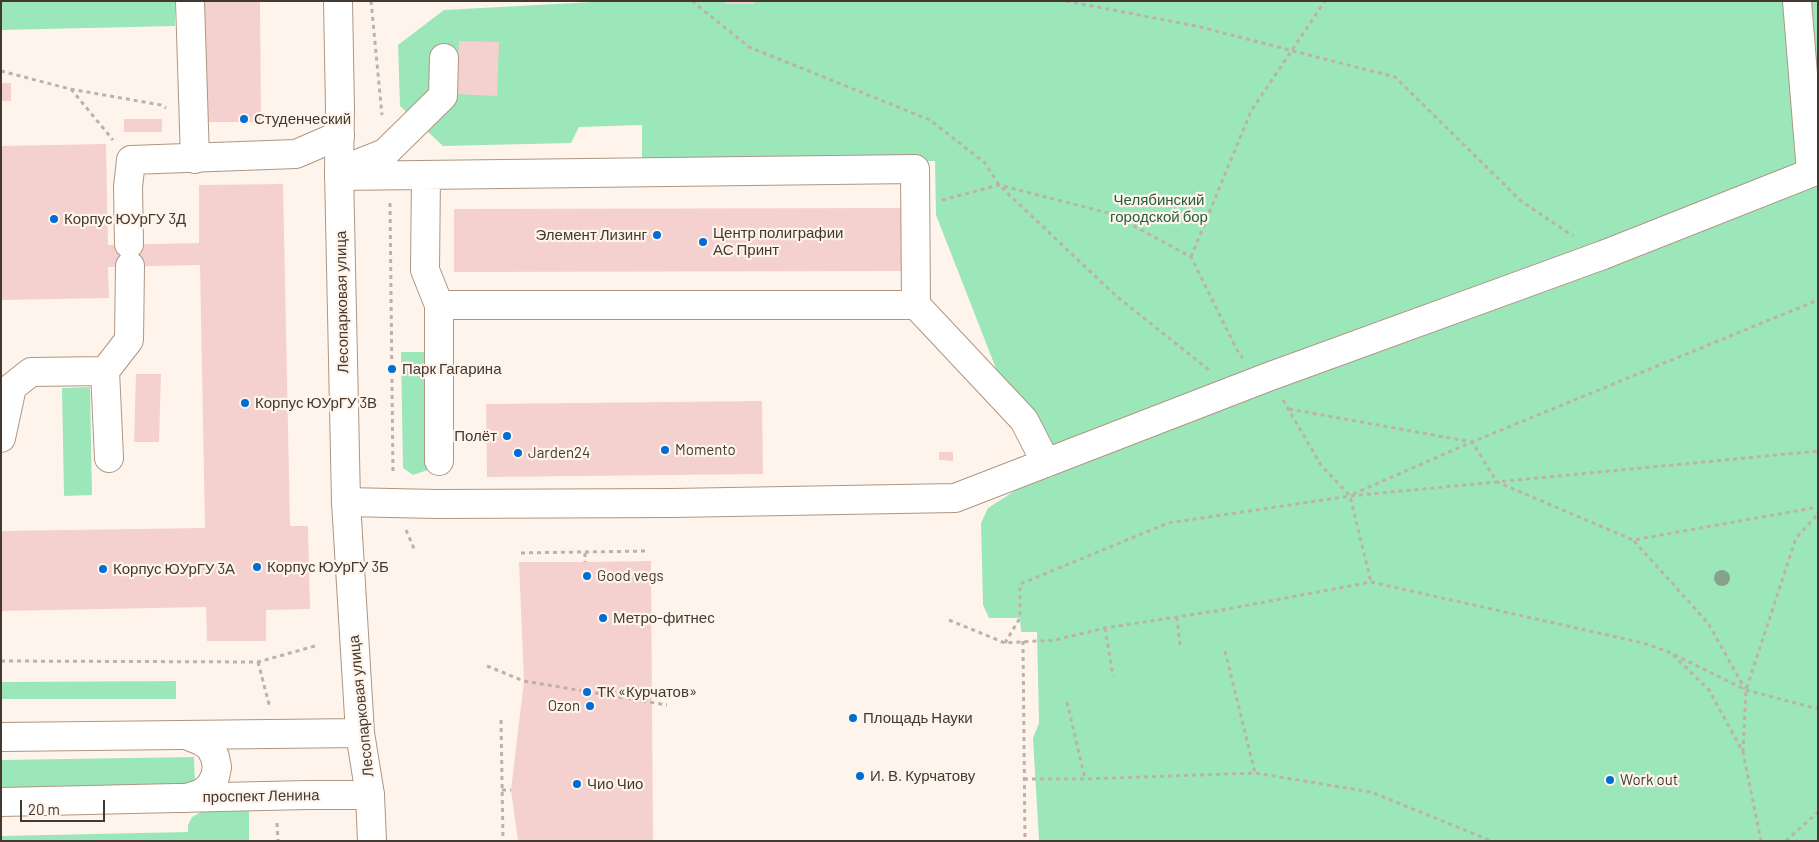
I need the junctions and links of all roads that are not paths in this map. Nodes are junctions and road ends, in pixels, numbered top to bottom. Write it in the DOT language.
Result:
graph roads {
  1 [pos="190,1"];
  2 [pos="338,1"];
  3 [pos="1797,1"];
  4 [pos="444,58"];
  5 [pos="340,135"];
  6 [pos="195,159"];
  7 [pos="388,165"];
  8 [pos="1815,171"];
  9 [pos="339,173"];
  10 [pos="426,175"];
  11 [pos="440,305"];
  12 [pos="916,305"];
  13 [pos="105,371"];
  14 [pos="7,387"];
  15 [pos="1,438"];
  16 [pos="109,458"];
  17 [pos="439,461"];
  18 [pos="1046,463"];
  19 [pos="346,502"];
  20 [pos="360,733"];
  21 [pos="186,735"];
  22 [pos="1,737"];
  23 [pos="370,795"];
  24 [pos="187,798"];
  25 [pos="1,802"];
  26 [pos="372,841"];
  1 -- 6 [label="main road"];
  2 -- 5 [label="main road, Лесопарковая улица"];
  3 -- 8 [label="main road"];
  4 -- 7 [label="main road"];
  5 -- 6 [label="main road"];
  5 -- 9 [label="main road, Лесопарковая улица"];
  6 -- 13 [label="main road"];
  7 -- 9 [label="main road"];
  7 -- 10 [label="main road"];
  8 -- 18 [label="main road"];
  9 -- 19 [label="main road, Лесопарковая улица"];
  10 -- 11 [label="main road"];
  10 -- 12 [label="main road"];
  11 -- 12 [label="main road"];
  11 -- 17 [label="main road"];
  12 -- 18 [label="main road"];
  13 -- 14 [label="main road"];
  13 -- 16 [label="main road"];
  14 -- 15 [label="main road"];
  18 -- 19 [label="main road"];
  19 -- 20 [label="main road, Лесопарковая улица"];
  20 -- 21 [label="main road"];
  20 -- 23 [label="main road, Лесопарковая улица"];
  21 -- 22 [label="main road"];
  21 -- 24 [label="main road"];
  23 -- 24 [label="main road, проспект Ленина"];
  23 -- 26 [label="main road, Лесопарковая улица"];
  24 -- 25 [label="main road, проспект Ленина"];
}
